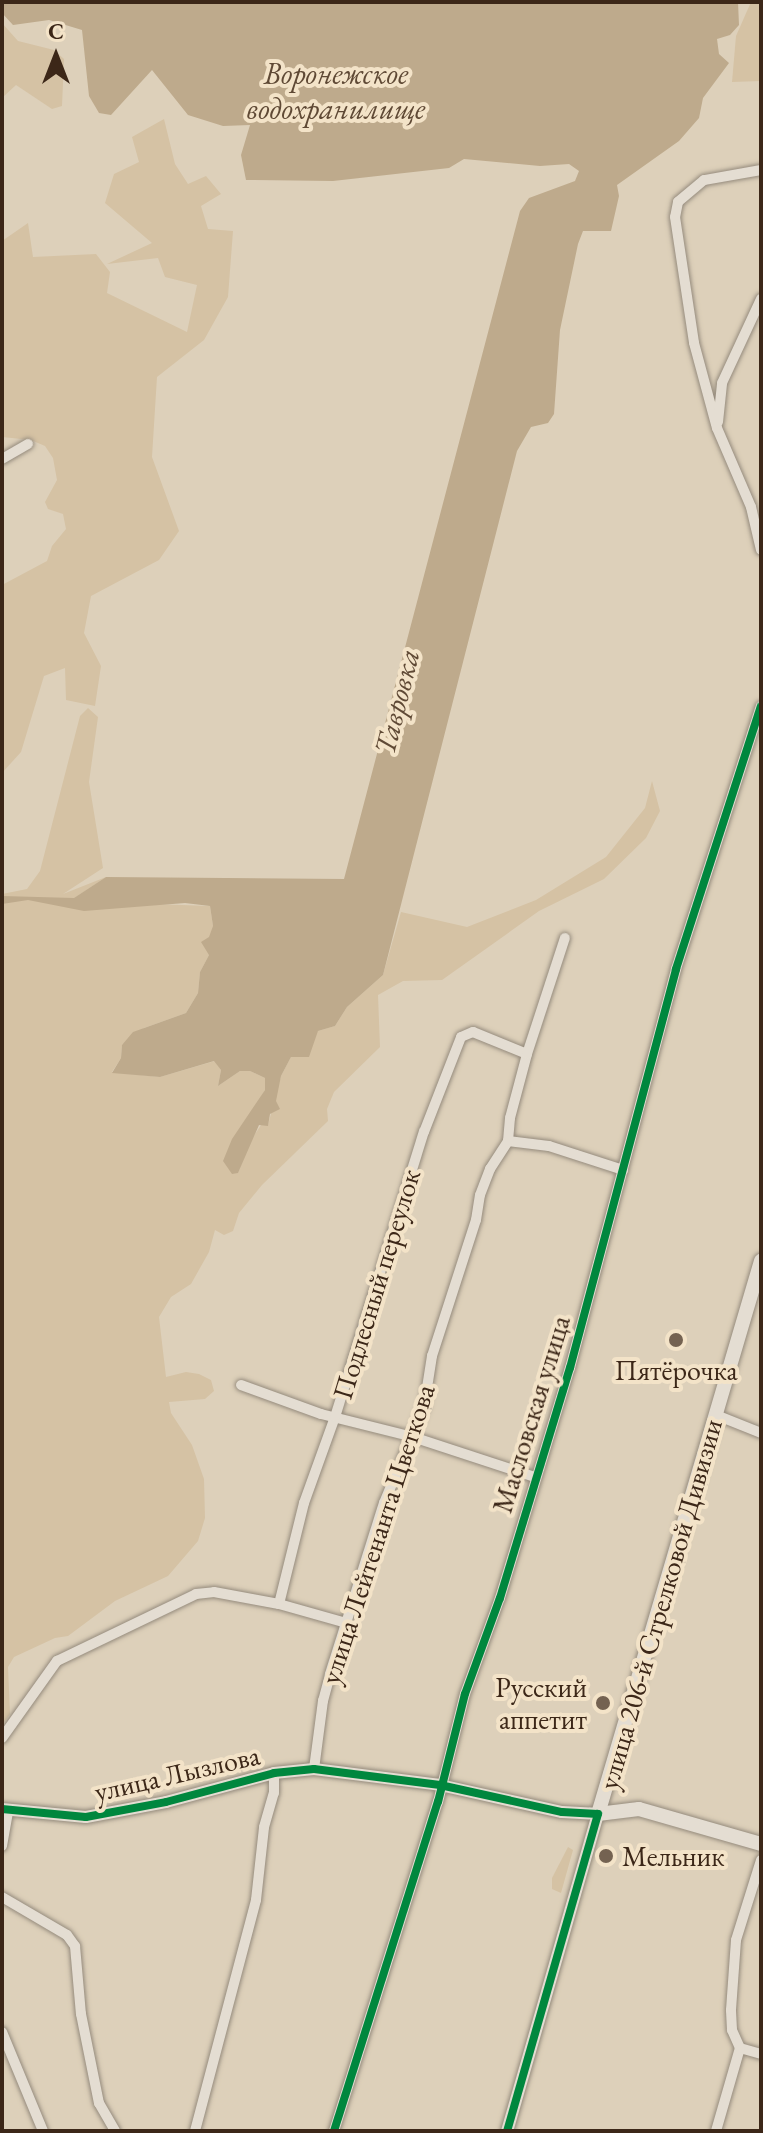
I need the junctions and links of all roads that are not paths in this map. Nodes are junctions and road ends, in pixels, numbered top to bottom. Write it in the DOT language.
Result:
graph roads {
  1 [pos="761,170"];
  2 [pos="761,299"];
  3 [pos="717,428"];
  4 [pos="28,444"];
  5 [pos="2,459"];
  6 [pos="761,550"];
  7 [pos="761,706"];
  8 [pos="565,938"];
  9 [pos="527,1054"];
  10 [pos="508,1141"];
  11 [pos="623,1170"];
  12 [pos="761,1261"];
  13 [pos="241,1385"];
  14 [pos="716,1415"];
  15 [pos="335,1417"];
  16 [pos="761,1433"];
  17 [pos="413,1437"];
  18 [pos="535,1477"];
  19 [pos="279,1604"];
  20 [pos="346,1623"];
  21 [pos="2,1738"];
  22 [pos="314,1769"];
  23 [pos="274,1773"];
  24 [pos="440,1785"];
  25 [pos="5,1810"];
  26 [pos="598,1814"];
  27 [pos="761,1844"];
  28 [pos="2,1846"];
  29 [pos="761,1860"];
  30 [pos="2,1897"];
  31 [pos="2,2032"];
  32 [pos="740,2048"];
  33 [pos="761,2054"];
  34 [pos="43,2131"];
  35 [pos="115,2131"];
  36 [pos="195,2131"];
  37 [pos="334,2131"];
  38 [pos="507,2131"];
  39 [pos="716,2131"];
  1 -- 3 [label="street"];
  2 -- 3 [label="street"];
  3 -- 6 [label="street"];
  4 -- 5 [label="street"];
  7 -- 11 [label="street, Масловская улица"];
  8 -- 9 [label="street, улица Лейтенанта Цветкова"];
  9 -- 10 [label="street, улица Лейтенанта Цветкова"];
  9 -- 15 [label="street, Подлесный переулок"];
  10 -- 11 [label="street"];
  10 -- 17 [label="street, улица Лейтенанта Цветкова"];
  11 -- 18 [label="street, Масловская улица"];
  12 -- 14 [label="main road, улица 206-й Стрелковой Дивизии"];
  13 -- 15 [label="street"];
  14 -- 16 [label="street"];
  14 -- 26 [label="main road, улица 206-й Стрелковой Дивизии"];
  15 -- 17 [label="street"];
  15 -- 19 [label="street, Подлесный переулок"];
  17 -- 18 [label="street"];
  17 -- 20 [label="street, улица Лейтенанта Цветкова"];
  18 -- 24 [label="street, Масловская улица"];
  19 -- 20 [label="street"];
  19 -- 21 [label="street"];
  20 -- 22 [label="street, улица Лейтенанта Цветкова"];
  22 -- 23 [label="street, улица Лызлова"];
  22 -- 24 [label="street, улица Лызлова"];
  23 -- 25 [label="street, улица Лызлова"];
  23 -- 36 [label="street"];
  24 -- 26 [label="street, улица Лызлова"];
  24 -- 37 [label="street, Масловская улица"];
  25 -- 28 [label="street"];
  26 -- 27 [label="main road, улица Лызлова"];
  26 -- 38 [label="street, улица 206-й Стрелковой Дивизии"];
  29 -- 32 [label="street"];
  30 -- 35 [label="street"];
  31 -- 34 [label="street"];
  32 -- 33 [label="street"];
  32 -- 39 [label="street"];
}
